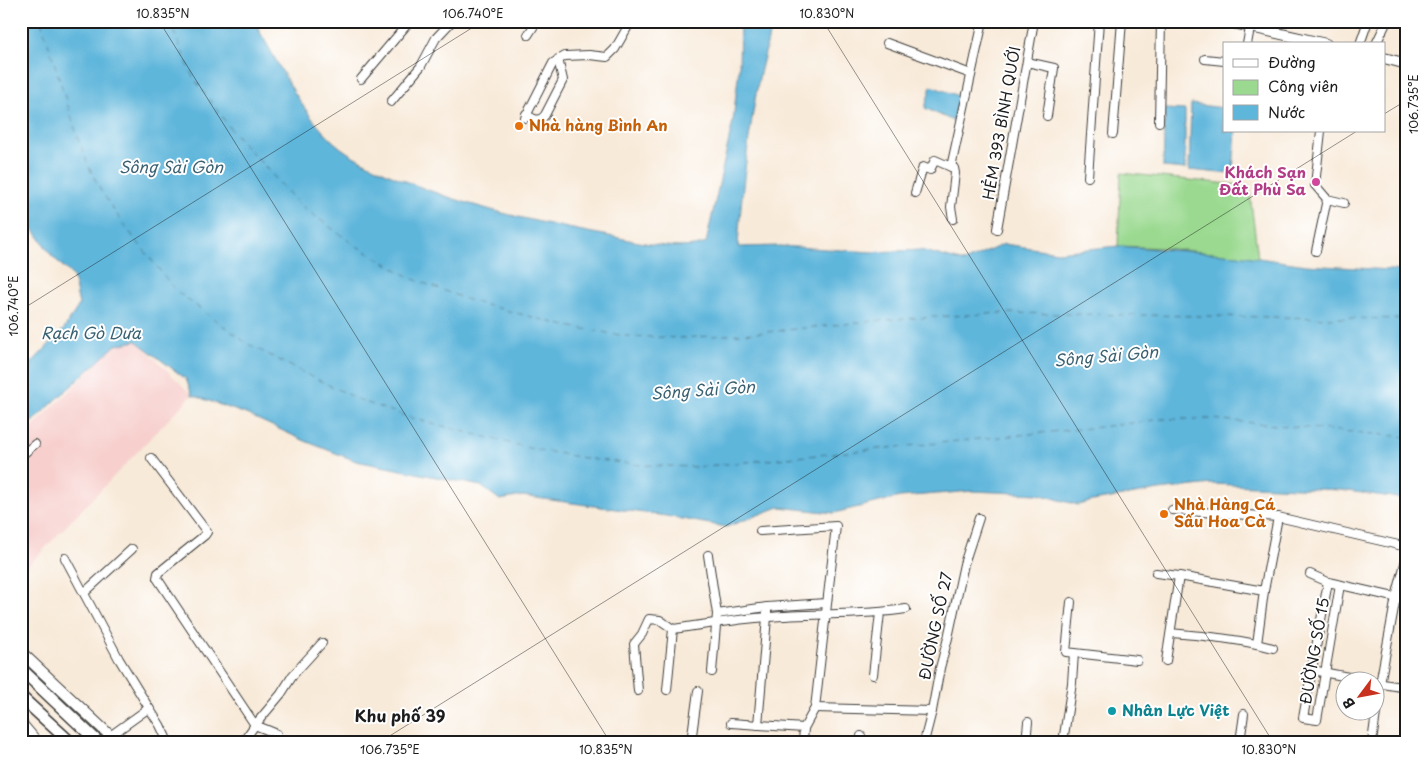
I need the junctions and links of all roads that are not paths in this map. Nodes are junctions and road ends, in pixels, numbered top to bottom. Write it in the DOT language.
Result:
graph roads {
  1 [pos="410,21"];
  2 [pos="452,21"];
  3 [pos="537,21"];
  4 [pos="630,21"];
  5 [pos="983,21"];
  6 [pos="1034,21"];
  7 [pos="1099,21"];
  8 [pos="1122,21"];
  9 [pos="1161,21"];
  10 [pos="1224,21"];
  11 [pos="1368,21"];
  12 [pos="1386,21"];
  13 [pos="1250,28"];
  14 [pos="528,35"];
  15 [pos="1247,42"];
  16 [pos="1316,42"];
  17 [pos="1361,42"];
  18 [pos="1377,42"];
  19 [pos="887,43"];
  20 [pos="1205,59"];
  21 [pos="1386,59"];
  22 [pos="558,60"];
  23 [pos="1223,61"];
  24 [pos="1026,62"];
  25 [pos="1407,64"];
  26 [pos="971,74"];
  27 [pos="361,79"];
  28 [pos="391,102"];
  29 [pos="1047,116"];
  30 [pos="1159,122"];
  31 [pos="1321,132"];
  32 [pos="1113,134"];
  33 [pos="951,167"];
  34 [pos="1088,177"];
  35 [pos="915,193"];
  36 [pos="1327,199"];
  37 [pos="1344,202"];
  38 [pos="953,219"];
  39 [pos="997,229"];
  40 [pos="1316,250"];
  41 [pos="35,444"];
  42 [pos="21,456"];
  43 [pos="151,458"];
  44 [pos="1172,510"];
  45 [pos="1278,517"];
  46 [pos="979,518"];
  47 [pos="760,531"];
  48 [pos="1407,546"];
  49 [pos="132,549"];
  50 [pos="708,555"];
  51 [pos="1407,556"];
  52 [pos="65,558"];
  53 [pos="1156,573"];
  54 [pos="1310,574"];
  55 [pos="1179,576"];
  56 [pos="1328,582"];
  57 [pos="1340,585"];
  58 [pos="1264,591"];
  59 [pos="84,593"];
  60 [pos="1396,597"];
  61 [pos="1407,600"];
  62 [pos="1071,602"];
  63 [pos="826,603"];
  64 [pos="767,607"];
  65 [pos="906,609"];
  66 [pos="826,613"];
  67 [pos="880,613"];
  68 [pos="717,614"];
  69 [pos="767,617"];
  70 [pos="717,623"];
  71 [pos="673,629"];
  72 [pos="1320,629"];
  73 [pos="1332,632"];
  74 [pos="1171,633"];
  75 [pos="322,643"];
  76 [pos="1257,644"];
  77 [pos="1273,648"];
  78 [pos="21,652"];
  79 [pos="1074,653"];
  80 [pos="1137,660"];
  81 [pos="1166,660"];
  82 [pos="21,669"];
  83 [pos="1312,670"];
  84 [pos="1381,670"];
  85 [pos="712,672"];
  86 [pos="1325,673"];
  87 [pos="873,675"];
  88 [pos="1336,675"];
  89 [pos="1386,684"];
  90 [pos="1407,688"];
  91 [pos="667,690"];
  92 [pos="638,691"];
  93 [pos="698,691"];
  94 [pos="21,697"];
  95 [pos="148,708"];
  96 [pos="816,708"];
  97 [pos="932,711"];
  98 [pos="1244,714"];
  99 [pos="1374,720"];
  100 [pos="1028,722"];
  101 [pos="21,723"];
  102 [pos="731,723"];
  103 [pos="255,724"];
  104 [pos="758,725"];
  105 [pos="804,728"];
  106 [pos="276,734"];
  107 [pos="114,739"];
  108 [pos="37,742"];
  109 [pos="70,742"];
  110 [pos="98,742"];
  111 [pos="168,742"];
  112 [pos="243,742"];
  113 [pos="691,742"];
  114 [pos="803,742"];
  115 [pos="924,742"];
  116 [pos="1026,742"];
  117 [pos="1063,742"];
  118 [pos="1240,742"];
  119 [pos="1372,742"];
  1 -- 27 [label="street"];
  2 -- 28 [label="street"];
  3 -- 14 [label="street"];
  4 -- 22 [label="street"];
  5 -- 26 [label="street"];
  6 -- 24 [label="street, HẺM 393 BÌNH QUỚI"];
  7 -- 34 [label="street"];
  8 -- 32 [label="street"];
  9 -- 30 [label="street"];
  10 -- 13 [label="main road"];
  11 -- 17 [label="street"];
  12 -- 18 [label="street"];
  13 -- 15 [label="street"];
  13 -- 16 [label="main road"];
  19 -- 26 [label="street"];
  20 -- 23 [label="street"];
  21 -- 25 [label="main road"];
  22 -- 22 [label="street"];
  24 -- 29 [label="street"];
  24 -- 39 [label="street, HẺM 393 BÌNH QUỚI"];
  26 -- 33 [label="street"];
  31 -- 36 [label="street"];
  33 -- 35 [label="street"];
  33 -- 38 [label="street"];
  36 -- 37 [label="street"];
  36 -- 40 [label="street"];
  41 -- 42 [label="street"];
  43 -- 103 [label="street"];
  44 -- 45 [label="street"];
  45 -- 48 [label="street"];
  45 -- 58 [label="street"];
  46 -- 97 [label="street, ĐƯỜNG SỐ 27"];
  47 -- 63 [label="street"];
  49 -- 59 [label="street"];
  50 -- 68 [label="street"];
  51 -- 60 [label="street"];
  52 -- 59 [label="street"];
  53 -- 55 [label="street"];
  54 -- 56 [label="street"];
  55 -- 58 [label="street"];
  55 -- 74 [label="street"];
  56 -- 57 [label="street"];
  56 -- 72 [label="street, ĐƯỜNG SỐ 15"];
  57 -- 60 [label="street"];
  57 -- 73 [label="street, ĐƯỜNG SỐ 15"];
  58 -- 76 [label="street"];
  59 -- 95 [label="street"];
  60 -- 61 [label="street"];
  60 -- 84 [label="street"];
  62 -- 79 [label="street"];
  63 -- 64 [label="street"];
  63 -- 66 [label="street"];
  64 -- 68 [label="street"];
  64 -- 69 [label="street"];
  65 -- 67 [label="street"];
  66 -- 67 [label="street"];
  66 -- 69 [label="street"];
  66 -- 96 [label="street"];
  67 -- 87 [label="street"];
  68 -- 70 [label="street"];
  69 -- 70 [label="street"];
  69 -- 104 [label="street"];
  70 -- 71 [label="street"];
  70 -- 85 [label="street"];
  71 -- 91 [label="street"];
  71 -- 92 [label="street"];
  72 -- 73 [label="street"];
  72 -- 83 [label="street, ĐƯỜNG SỐ 15"];
  73 -- 86 [label="street, ĐƯỜNG SỐ 15"];
  74 -- 76 [label="street"];
  74 -- 81 [label="street"];
  75 -- 103 [label="street"];
  76 -- 77 [label="street"];
  78 -- 107 [label="main road"];
  79 -- 80 [label="street"];
  79 -- 117 [label="street"];
  82 -- 110 [label="highway"];
  83 -- 86 [label="street"];
  83 -- 86 [label="street, ĐƯỜNG SỐ 15"];
  86 -- 88 [label="street"];
  89 -- 90 [label="street"];
  93 -- 113 [label="street"];
  94 -- 109 [label="highway"];
  95 -- 107 [label="street"];
  95 -- 111 [label="street"];
  96 -- 97 [label="street"];
  96 -- 105 [label="street"];
  97 -- 115 [label="street, ĐƯỜNG SỐ 27"];
  98 -- 118 [label="street"];
  99 -- 119 [label="street"];
  100 -- 116 [label="street"];
  101 -- 108 [label="main road"];
  102 -- 104 [label="street"];
  103 -- 106 [label="street"];
  103 -- 112 [label="street"];
  104 -- 105 [label="street"];
  105 -- 114 [label="street"];
}
